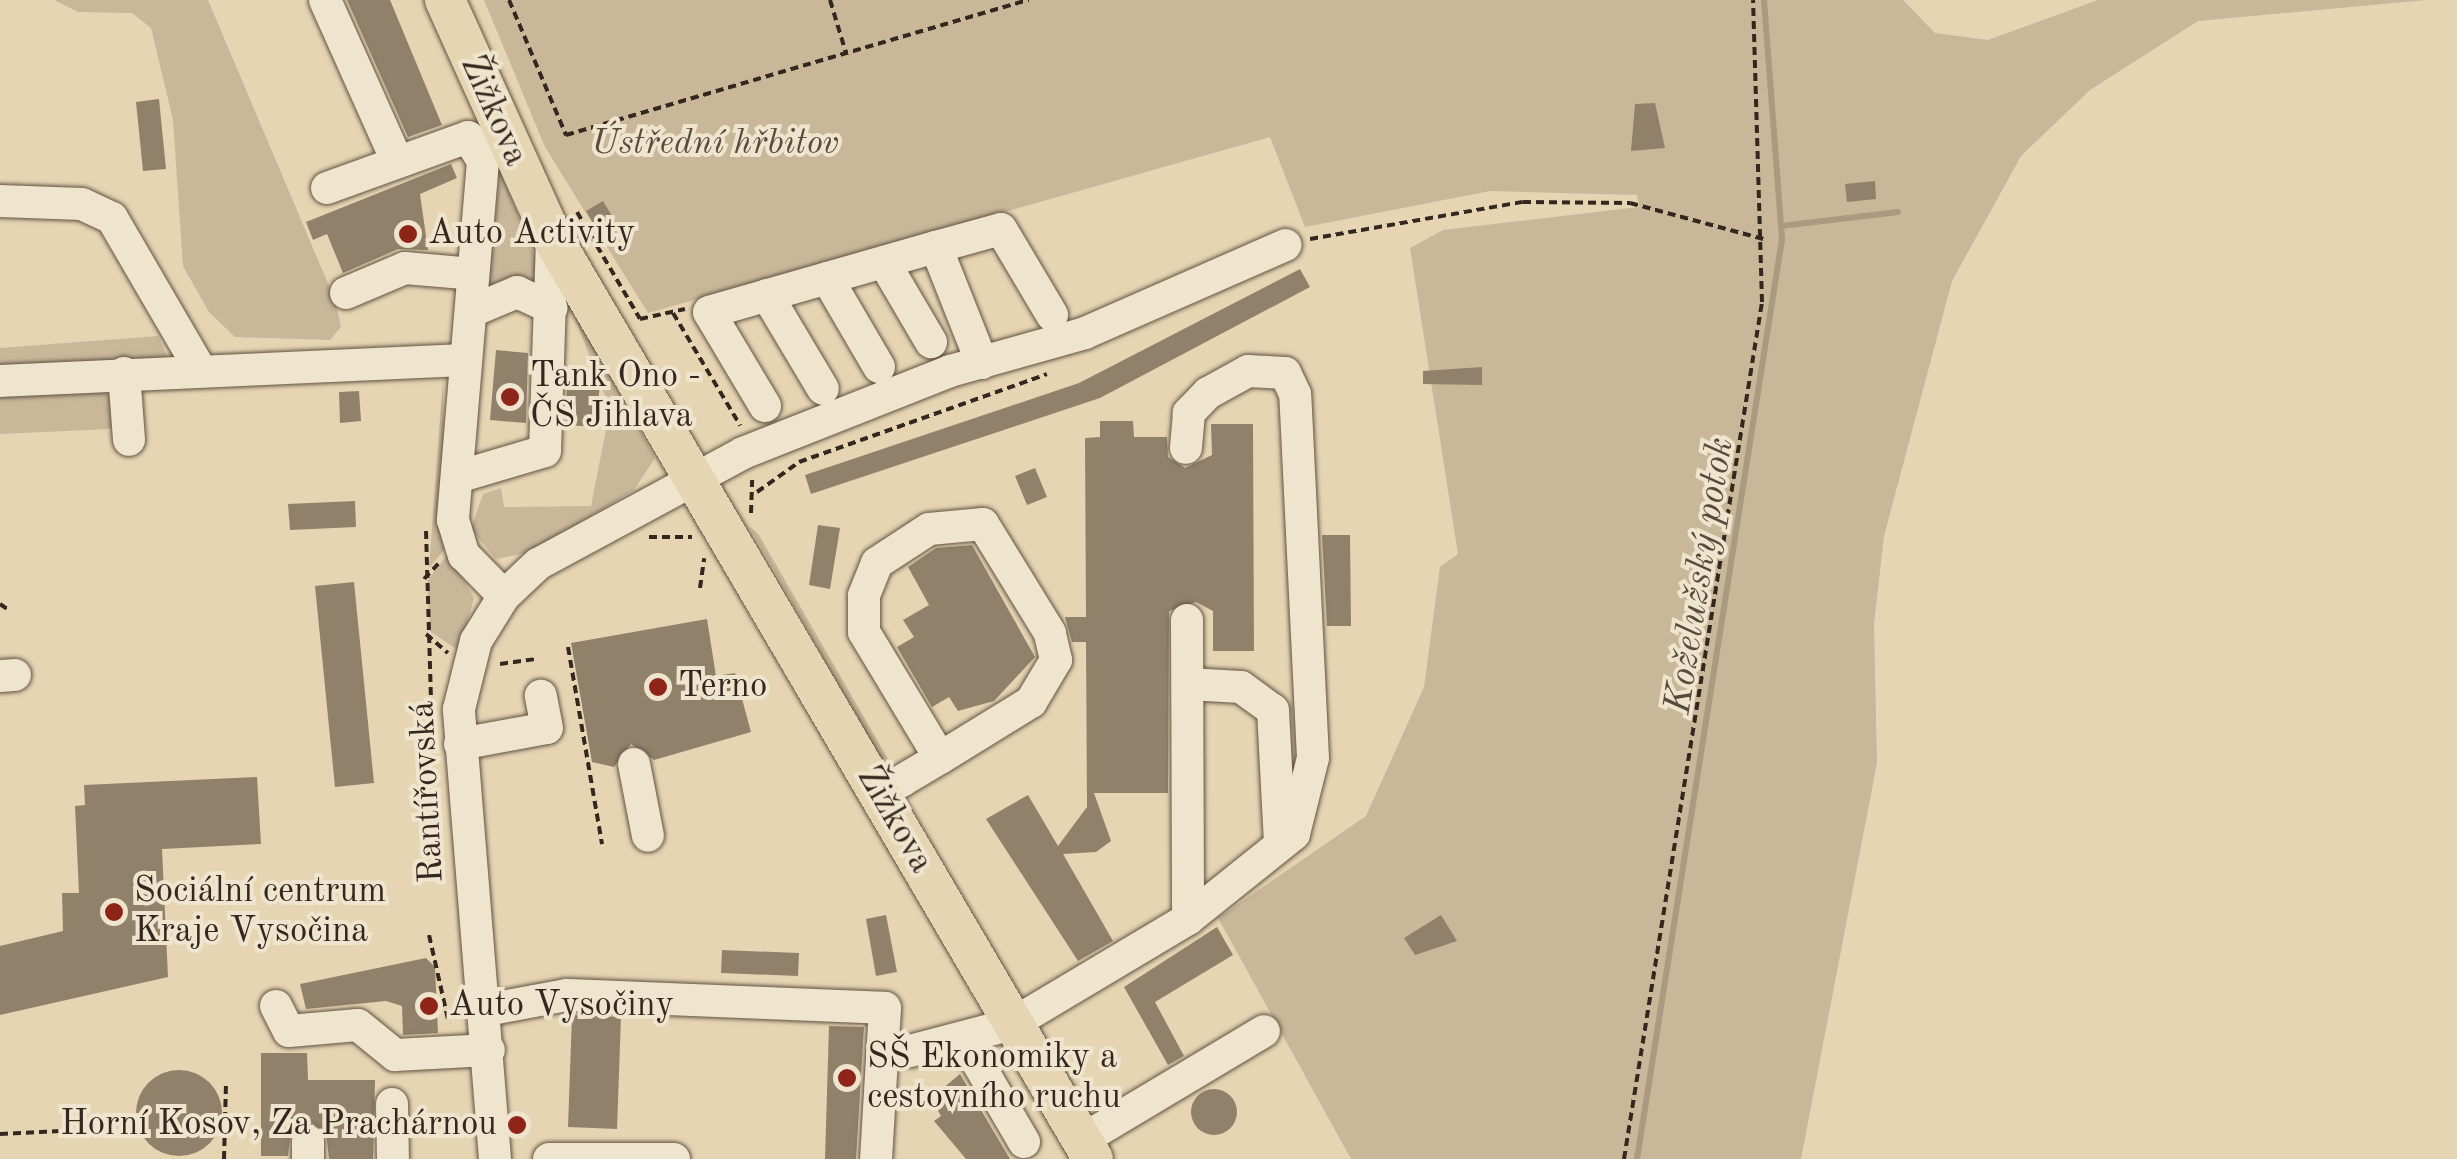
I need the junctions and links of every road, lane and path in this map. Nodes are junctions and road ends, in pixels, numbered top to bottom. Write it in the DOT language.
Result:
graph roads {
  1 [pos="324,0"];
  2 [pos="445,0"];
  3 [pos="508,0"];
  4 [pos="830,0"];
  5 [pos="1028,0"];
  6 [pos="1754,0"];
  7 [pos="846,54"];
  8 [pos="493,148"];
  9 [pos="396,159"];
  10 [pos="327,188"];
  11 [pos="0,201"];
  12 [pos="552,237"];
  13 [pos="1767,240"];
  14 [pos="1285,246"];
  15 [pos="936,247"];
  16 [pos="884,262"];
  17 [pos="472,274"];
  18 [pos="827,278"];
  19 [pos="346,293"];
  20 [pos="767,296"];
  21 [pos="552,308"];
  22 [pos="472,311"];
  23 [pos="672,312"];
  24 [pos="1052,315"];
  25 [pos="931,342"];
  26 [pos="464,360"];
  27 [pos="982,362"];
  28 [pos="879,367"];
  29 [pos="200,369"];
  30 [pos="124,373"];
  31 [pos="0,381"];
  32 [pos="823,389"];
  33 [pos="997,394"];
  34 [pos="752,416"];
  35 [pos="129,440"];
  36 [pos="1186,448"];
  37 [pos="464,475"];
  38 [pos="697,480"];
  39 [pos="756,492"];
  40 [pos="637,542"];
  41 [pos="422,582"];
  42 [pos="700,588"];
  43 [pos="504,596"];
  44 [pos="0,604"];
  45 [pos="10,611"];
  46 [pos="1187,620"];
  47 [pos="426,634"];
  48 [pos="568,648"];
  49 [pos="451,656"];
  50 [pos="494,657"];
  51 [pos="492,665"];
  52 [pos="430,682"];
  53 [pos="1188,684"];
  54 [pos="541,696"];
  55 [pos="460,744"];
  56 [pos="940,758"];
  57 [pos="634,764"];
  58 [pos="878,794"];
  59 [pos="648,836"];
  60 [pos="602,844"];
  61 [pos="1279,850"];
  62 [pos="1188,919"];
  63 [pos="429,935"];
  64 [pos="276,1006"];
  65 [pos="486,1010"];
  66 [pos="448,1012"];
  67 [pos="1012,1024"];
  68 [pos="1264,1031"];
  69 [pos="965,1042"];
  70 [pos="489,1050"];
  71 [pos="910,1051"];
  72 [pos="226,1081"];
  73 [pos="392,1104"];
  74 [pos="61,1131"];
  75 [pos="0,1134"];
  76 [pos="1024,1142"];
  77 [pos="1087,1150"];
  78 [pos="612,1156"];
  79 [pos="224,1159"];
  80 [pos="393,1159"];
  81 [pos="494,1159"];
  82 [pos="548,1159"];
  83 [pos="674,1159"];
  84 [pos="876,1159"];
  85 [pos="1624,1159"];
  1 -- 9 [label="street"];
  2 -- 8 [label="main road, Žižkova"];
  3 -- 7 [label="path"];
  4 -- 7 [label="path"];
  5 -- 7 [label="path"];
  6 -- 13 [label="path"];
  8 -- 9 [label="street"];
  8 -- 12 [label="main road, Žižkova"];
  8 -- 17 [label="street"];
  9 -- 10 [label="street"];
  11 -- 29 [label="street"];
  12 -- 21 [label="street"];
  12 -- 38 [label="main road, Žižkova"];
  13 -- 14 [label="path"];
  13 -- 85 [label="path"];
  14 -- 27 [label="street"];
  15 -- 16 [label="street"];
  15 -- 24 [label="street"];
  15 -- 27 [label="street"];
  16 -- 18 [label="street"];
  16 -- 25 [label="street"];
  17 -- 19 [label="street"];
  17 -- 22 [label="street"];
  18 -- 20 [label="street"];
  18 -- 28 [label="street"];
  20 -- 32 [label="street"];
  20 -- 34 [label="street"];
  21 -- 22 [label="street"];
  21 -- 37 [label="street"];
  22 -- 26 [label="street"];
  23 -- 34 [label="path"];
  26 -- 29 [label="street"];
  26 -- 37 [label="street"];
  27 -- 38 [label="street"];
  29 -- 30 [label="street"];
  30 -- 31 [label="street"];
  30 -- 35 [label="street"];
  33 -- 39 [label="path"];
  36 -- 61 [label="street"];
  37 -- 43 [label="street"];
  38 -- 43 [label="street, Rantířovská"];
  38 -- 58 [label="main road, Žižkova"];
  40 -- 42 [label="path"];
  41 -- 47 [label="path"];
  43 -- 55 [label="street, Rantířovská"];
  44 -- 45 [label="path"];
  46 -- 53 [label="street"];
  47 -- 49 [label="path"];
  47 -- 52 [label="path"];
  48 -- 60 [label="path"];
  50 -- 51 [label="path"];
  53 -- 61 [label="street"];
  53 -- 62 [label="street"];
  54 -- 55 [label="street"];
  55 -- 65 [label="street, Rantířovská"];
  56 -- 56 [label="street"];
  56 -- 58 [label="street"];
  57 -- 59 [label="street"];
  58 -- 67 [label="main road, Žižkova"];
  61 -- 62 [label="street"];
  62 -- 67 [label="street"];
  63 -- 66 [label="path"];
  64 -- 70 [label="street"];
  65 -- 70 [label="street, Rantířovská"];
  65 -- 84 [label="street"];
  67 -- 69 [label="street"];
  67 -- 77 [label="main road, Žižkova"];
  68 -- 77 [label="street"];
  69 -- 71 [label="street"];
  69 -- 76 [label="street"];
  70 -- 81 [label="street, Rantířovská"];
  72 -- 79 [label="path"];
  73 -- 80 [label="street"];
  74 -- 75 [label="path"];
  78 -- 82 [label="street"];
  78 -- 83 [label="street"];
}
